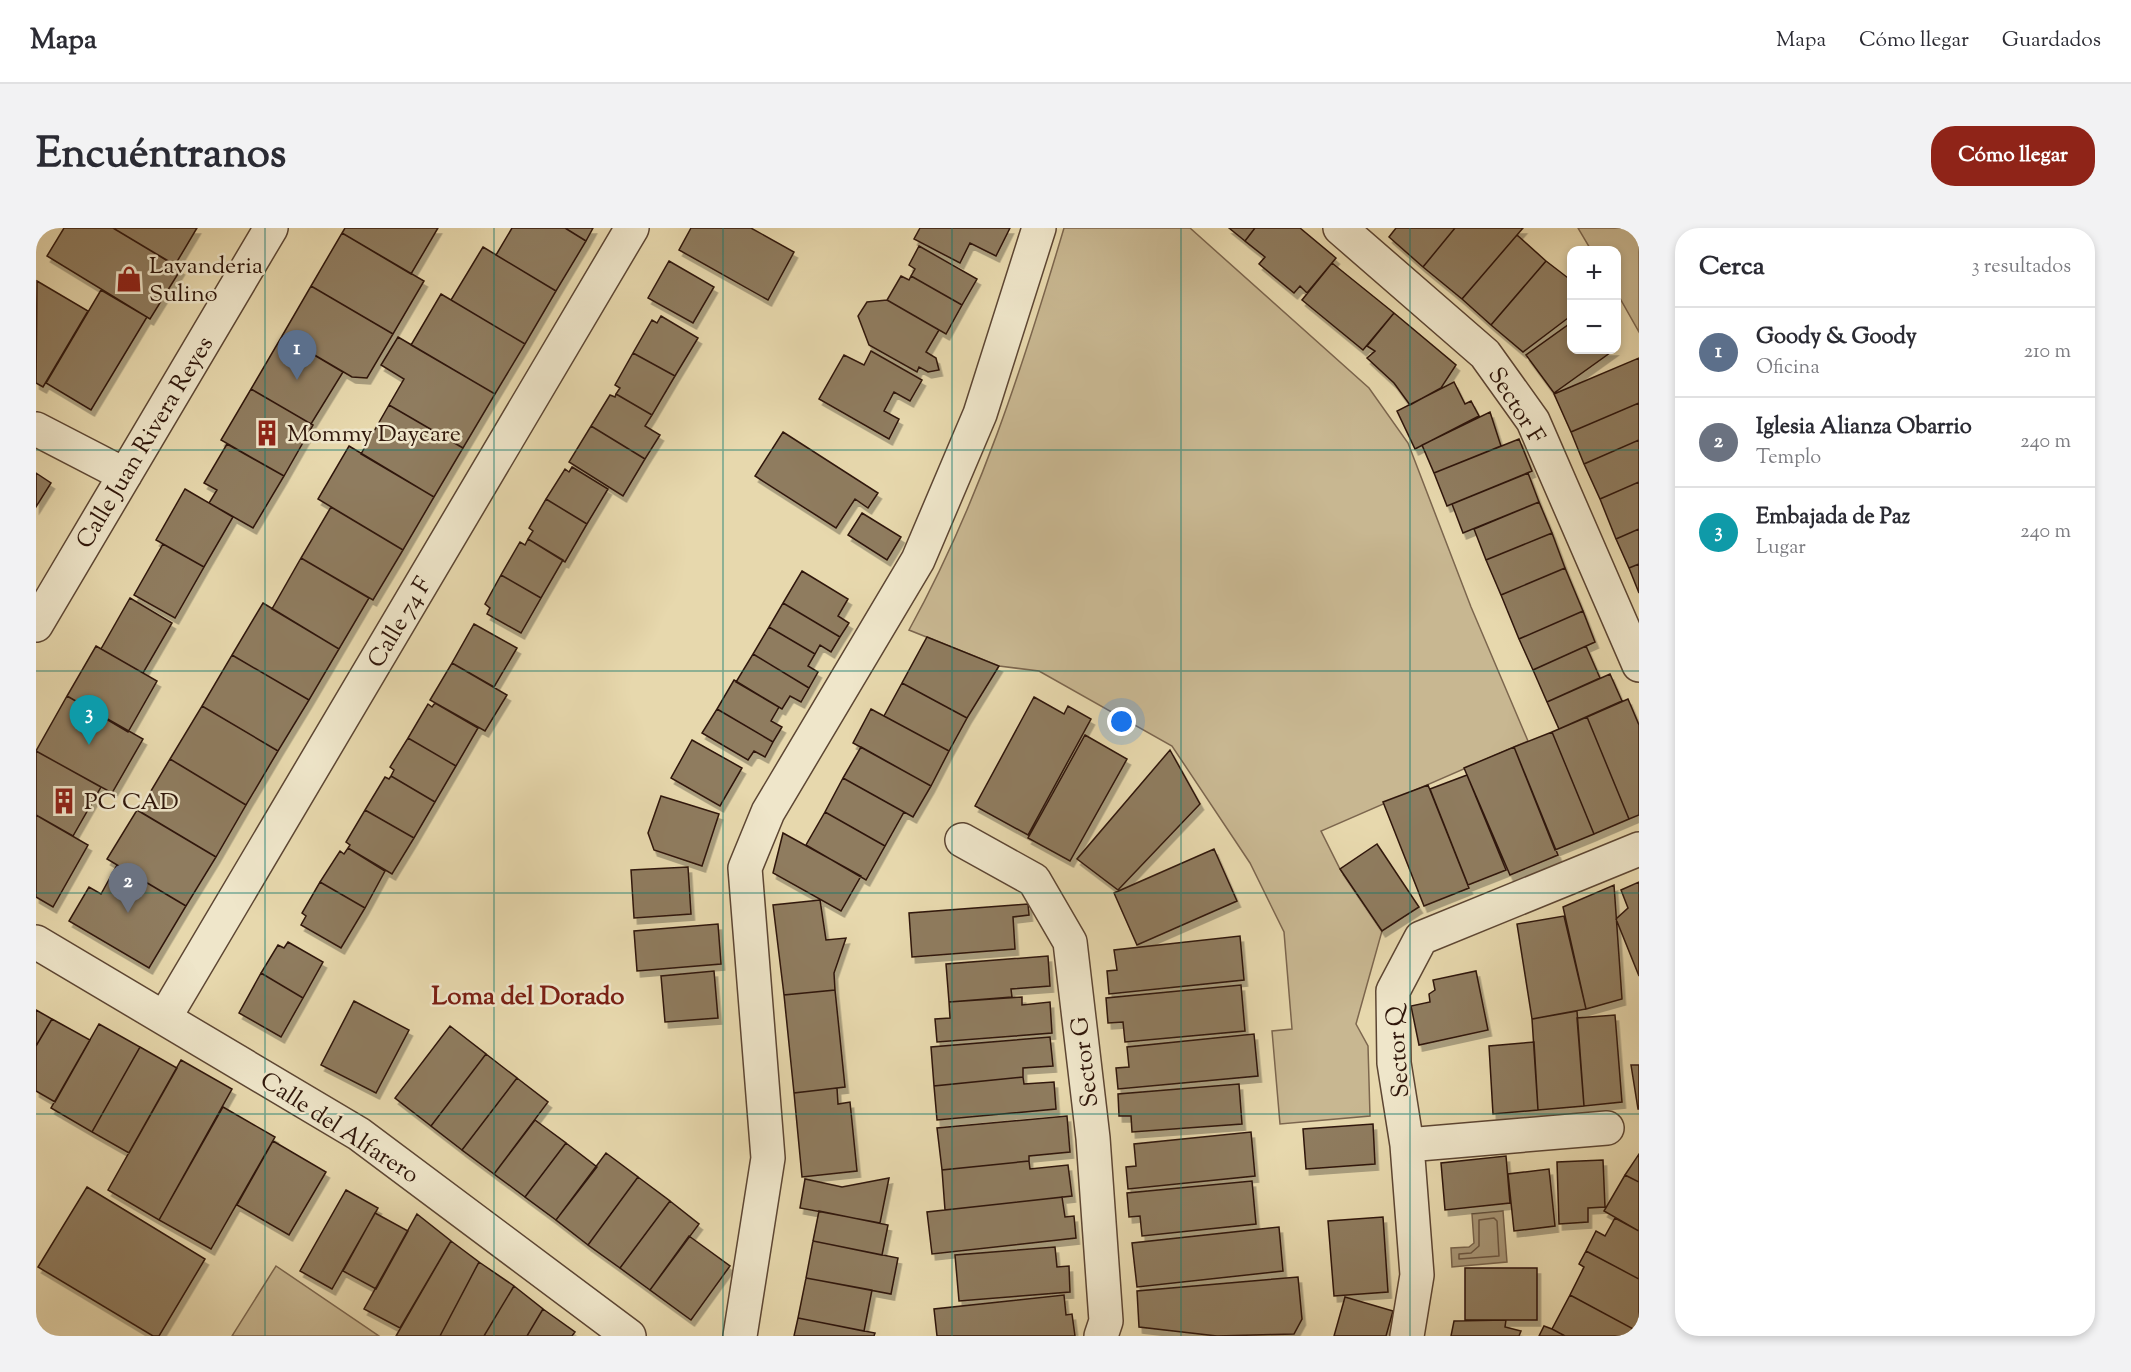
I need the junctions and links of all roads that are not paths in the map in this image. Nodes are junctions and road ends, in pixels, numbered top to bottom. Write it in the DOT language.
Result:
graph roads {
  1 [pos="271,228"];
  2 [pos="632,228"];
  3 [pos="1039,228"];
  4 [pos="1340,228"];
  5 [pos="36,429"];
  6 [pos="125,475"];
  7 [pos="36,625"];
  8 [pos="1639,665"];
  9 [pos="962,840"];
  10 [pos="1639,849"];
  11 [pos="36,942"];
  12 [pos="165,1017"];
  13 [pos="1607,1128"];
  14 [pos="1407,1145"];
  15 [pos="629,1336"];
  16 [pos="740,1336"];
  17 [pos="1101,1336"];
  18 [pos="1407,1336"];
  1 -- 6 [label="street, Calle Juan Rivera Reyes"];
  2 -- 12 [label="street, Calle 74 F"];
  3 -- 16 [label="street"];
  4 -- 8 [label="street, Sector F"];
  5 -- 6 [label="street"];
  6 -- 7 [label="street, Calle Juan Rivera Reyes"];
  9 -- 17 [label="street, Sector G"];
  10 -- 14 [label="street, Sector Q"];
  11 -- 12 [label="street, Calle del Alfarero"];
  12 -- 15 [label="street, Calle del Alfarero"];
  13 -- 14 [label="street"];
  14 -- 18 [label="street, Sector Q"];
}
